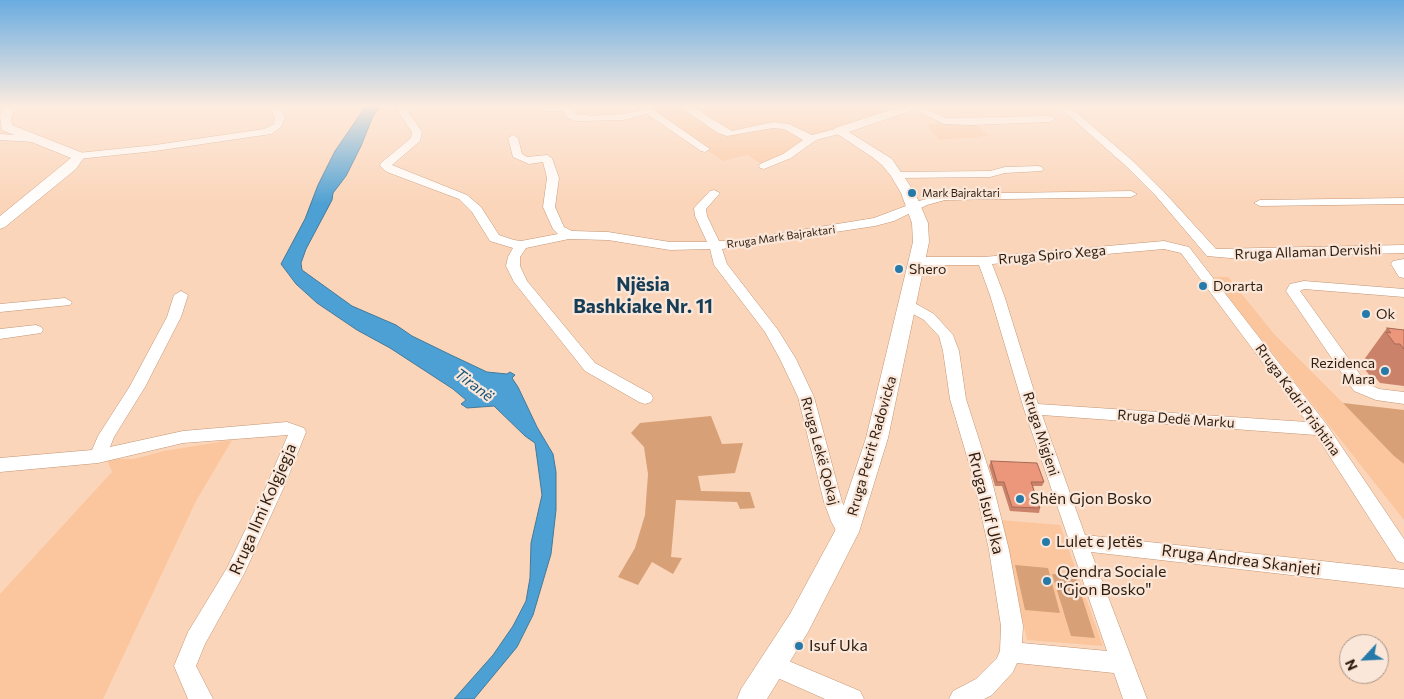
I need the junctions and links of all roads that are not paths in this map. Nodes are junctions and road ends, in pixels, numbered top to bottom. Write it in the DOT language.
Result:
graph roads {
  1 [pos="513,138"];
  2 [pos="32,139"];
  3 [pos="221,139"];
  4 [pos="416,139"];
  5 [pos="690,139"];
  6 [pos="811,139"];
  7 [pos="852,139"];
  8 [pos="1101,139"];
  9 [pos="705,149"];
  10 [pos="78,156"];
  11 [pos="764,166"];
  12 [pos="1038,169"];
  13 [pos="897,175"];
  14 [pos="714,193"];
  15 [pos="1132,194"];
  16 [pos="1404,201"];
  17 [pos="1260,203"];
  18 [pos="913,206"];
  19 [pos="3,220"];
  20 [pos="569,235"];
  21 [pos="521,245"];
  22 [pos="715,246"];
  23 [pos="1404,249"];
  24 [pos="1185,250"];
  25 [pos="918,261"];
  26 [pos="984,261"];
  27 [pos="1404,263"];
  28 [pos="1404,274"];
  29 [pos="1404,294"];
  30 [pos="181,295"];
  31 [pos="65,302"];
  32 [pos="906,304"];
  33 [pos="0,308"];
  34 [pos="36,330"];
  35 [pos="0,334"];
  36 [pos="645,398"];
  37 [pos="1404,398"];
  38 [pos="1032,409"];
  39 [pos="1321,429"];
  40 [pos="98,456"];
  41 [pos="0,465"];
  42 [pos="847,532"];
  43 [pos="1078,543"];
  44 [pos="1404,555"];
  45 [pos="1404,579"];
  46 [pos="1011,652"];
  47 [pos="1121,663"];
  48 [pos="772,665"];
  49 [pos="201,699"];
  50 [pos="751,699"];
  51 [pos="852,699"];
  52 [pos="961,699"];
  53 [pos="1136,699"];
  1 -- 20 [label="street"];
  2 -- 10 [label="main road"];
  3 -- 10 [label="street"];
  4 -- 21 [label="street, Rruga Mark Bajraktari"];
  5 -- 9 [label="street"];
  6 -- 11 [label="street"];
  7 -- 13 [label="main road, Rruga Petrit Radovicka"];
  8 -- 23 [label="street, Rruga Allaman Dervishi"];
  10 -- 19 [label="main road"];
  12 -- 13 [label="street"];
  13 -- 18 [label="main road, Rruga Petrit Radovicka"];
  14 -- 22 [label="street, Rruga Lekë Qokaj"];
  15 -- 18 [label="street, Rruga Mark Bajraktari"];
  16 -- 17 [label="street"];
  18 -- 22 [label="street, Rruga Mark Bajraktari"];
  18 -- 25 [label="main road, Rruga Petrit Radovicka"];
  20 -- 21 [label="street, Rruga Mark Bajraktari"];
  20 -- 22 [label="street, Rruga Mark Bajraktari"];
  21 -- 36 [label="street"];
  22 -- 42 [label="street, Rruga Lekë Qokaj"];
  24 -- 26 [label="street, Rruga Spiro Xega"];
  24 -- 39 [label="street, Rruga Kadri Prishtina"];
  25 -- 26 [label="street, Rruga Spiro Xega"];
  25 -- 32 [label="main road, Rruga Petrit Radovicka"];
  26 -- 38 [label="street, Rruga Migjeni"];
  27 -- 28 [label="street"];
  29 -- 37 [label="street"];
  30 -- 40 [label="street"];
  31 -- 33 [label="street"];
  32 -- 42 [label="main road, Rruga Petrit Radovicka"];
  32 -- 46 [label="street, Rruga Isuf Uka"];
  34 -- 35 [label="street"];
  38 -- 39 [label="street, Rruga Dedë Marku"];
  38 -- 43 [label="street, Rruga Migjeni"];
  39 -- 44 [label="street, Rruga Kadri Prishtina"];
  40 -- 41 [label="street, Rruga Ilmi Kolgjegja"];
  40 -- 49 [label="street, Rruga Ilmi Kolgjegja"];
  42 -- 48 [label="main road, Rruga Petrit Radovicka"];
  43 -- 45 [label="street, Rruga Andrea Skanjeti"];
  43 -- 47 [label="street, Rruga Migjeni"];
  46 -- 47 [label="street"];
  46 -- 52 [label="street, Rruga Isuf Uka"];
  47 -- 53 [label="street, Rruga Migjeni"];
  48 -- 50 [label="main road, Rruga Petrit Radovicka"];
  48 -- 51 [label="street"];
}
